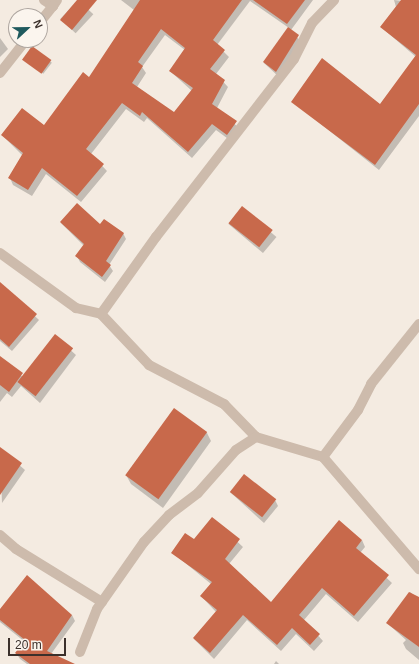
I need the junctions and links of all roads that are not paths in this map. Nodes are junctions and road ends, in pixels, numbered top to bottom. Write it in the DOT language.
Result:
graph roads {
  1 [pos="44,0"];
  2 [pos="334,0"];
  3 [pos="55,3"];
  4 [pos="48,12"];
  5 [pos="20,48"];
  6 [pos="0,73"];
  7 [pos="0,253"];
  8 [pos="101,314"];
  9 [pos="419,324"];
  10 [pos="256,437"];
  11 [pos="323,457"];
  12 [pos="0,535"];
  13 [pos="419,570"];
  14 [pos="102,602"];
  15 [pos="80,652"];
  1 -- 3 [label="street"];
  2 -- 8 [label="street"];
  3 -- 4 [label="street"];
  5 -- 6 [label="street"];
  7 -- 8 [label="street"];
  8 -- 10 [label="street"];
  9 -- 11 [label="street"];
  10 -- 11 [label="street"];
  10 -- 14 [label="street"];
  11 -- 13 [label="street"];
  12 -- 14 [label="street"];
  14 -- 15 [label="street"];
}
